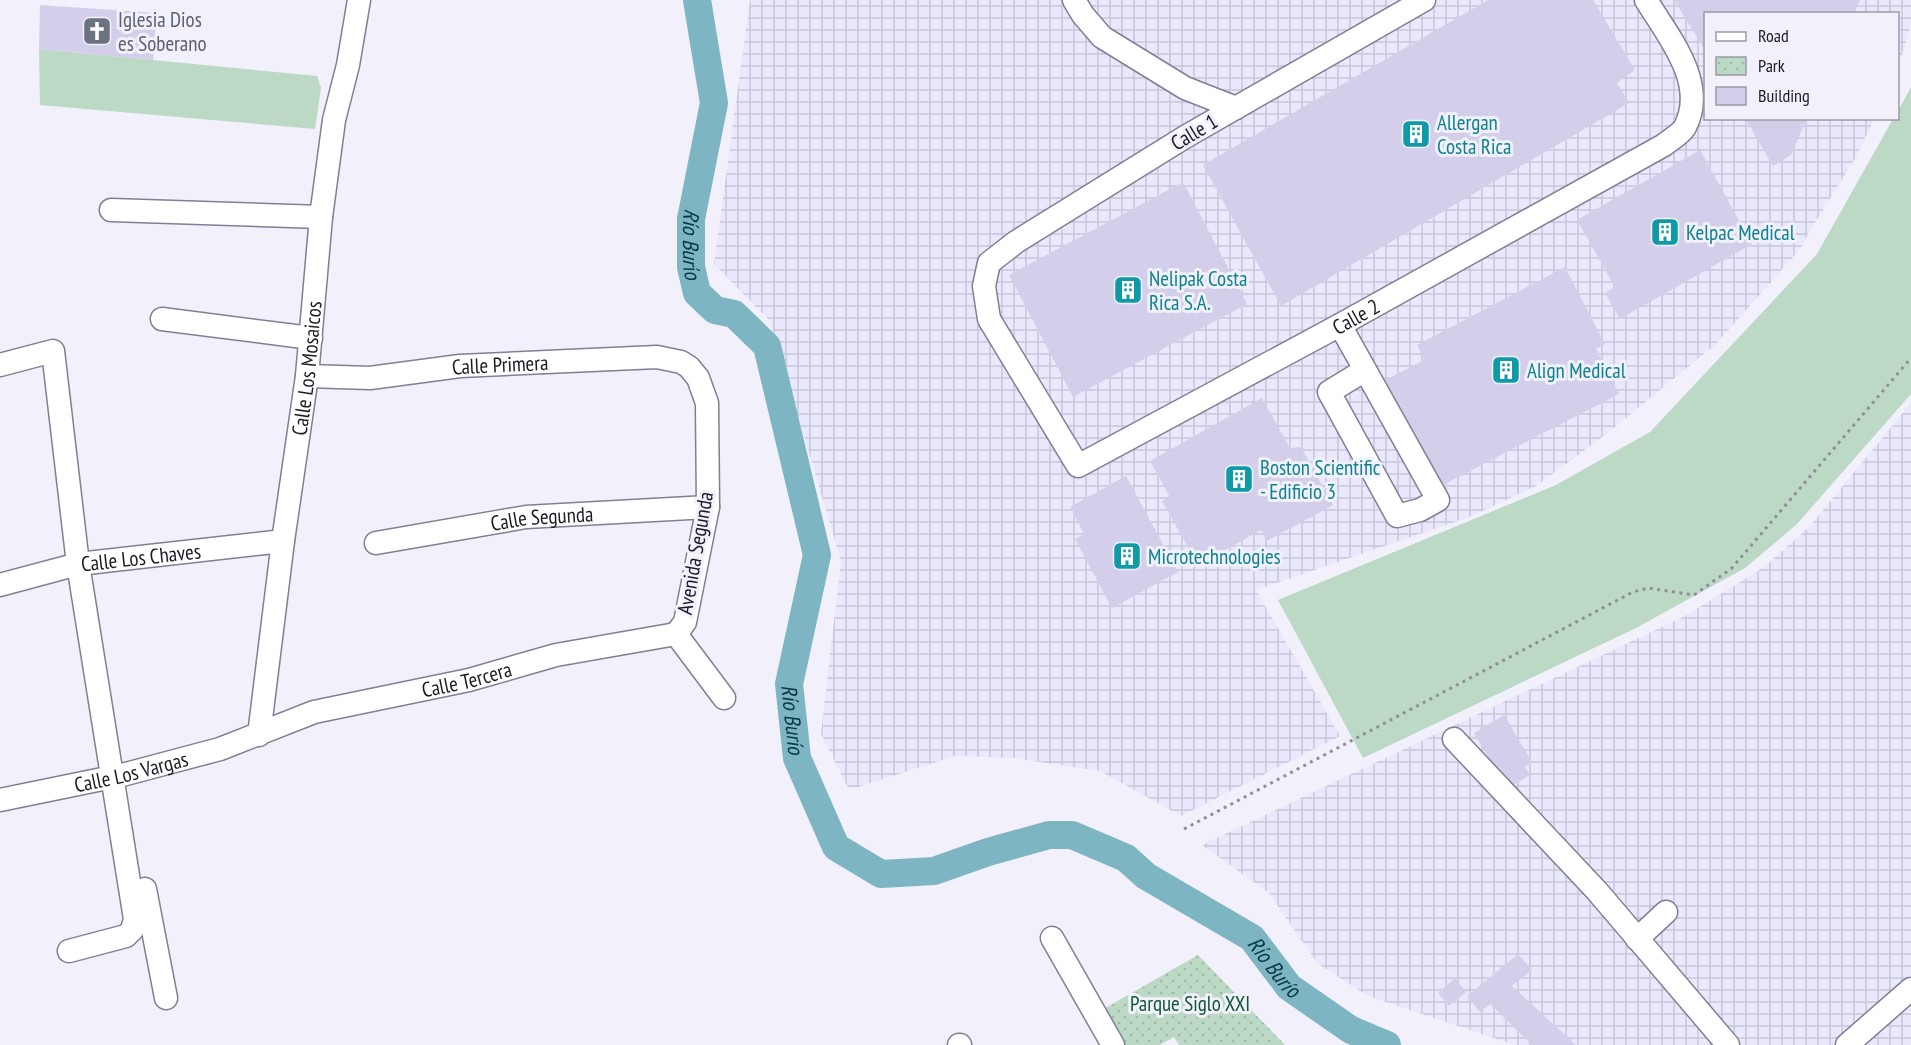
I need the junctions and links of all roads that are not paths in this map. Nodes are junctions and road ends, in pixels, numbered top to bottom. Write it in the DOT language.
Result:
graph roads {
  1 [pos="359,0"];
  2 [pos="1074,0"];
  3 [pos="1424,0"];
  4 [pos="1646,0"];
  5 [pos="1236,108"];
  6 [pos="111,210"];
  7 [pos="321,217"];
  8 [pos="984,286"];
  9 [pos="162,319"];
  10 [pos="1340,325"];
  11 [pos="311,338"];
  12 [pos="0,365"];
  13 [pos="689,367"];
  14 [pos="1365,369"];
  15 [pos="307,376"];
  16 [pos="708,507"];
  17 [pos="283,541"];
  18 [pos="376,543"];
  19 [pos="78,564"];
  20 [pos="0,585"];
  21 [pos="676,634"];
  22 [pos="724,698"];
  23 [pos="259,735"];
  24 [pos="1454,740"];
  25 [pos="117,776"];
  26 [pos="0,800"];
  27 [pos="1666,912"];
  28 [pos="1052,938"];
  29 [pos="1637,939"];
  30 [pos="69,951"];
  31 [pos="1911,989"];
  32 [pos="166,998"];
  33 [pos="1113,1045"];
  34 [pos="1728,1045"];
  35 [pos="1847,1045"];
  1 -- 7 [label="street, Calle Los Mosaicos"];
  2 -- 5 [label="street"];
  3 -- 5 [label="street, Calle 1"];
  4 -- 10 [label="street, Calle 2"];
  5 -- 8 [label="street, Calle 1"];
  6 -- 7 [label="street"];
  7 -- 11 [label="street, Calle Los Mosaicos"];
  8 -- 10 [label="street, Calle 2"];
  9 -- 11 [label="street"];
  10 -- 14 [label="street"];
  11 -- 15 [label="street, Calle Los Mosaicos"];
  12 -- 19 [label="street"];
  13 -- 15 [label="street, Calle Primera"];
  13 -- 16 [label="street, Avenida Segunda"];
  14 -- 14 [label="street"];
  15 -- 17 [label="street, Calle Los Mosaicos"];
  16 -- 18 [label="street, Calle Segunda"];
  16 -- 21 [label="street, Avenida Segunda"];
  17 -- 19 [label="street, Calle Los Chaves"];
  17 -- 23 [label="street, Calle Los Mosaicos"];
  19 -- 20 [label="street, Calle Los Chaves"];
  19 -- 25 [label="street"];
  21 -- 22 [label="street"];
  21 -- 23 [label="street, Calle Tercera"];
  23 -- 25 [label="street, Calle Los Vargas"];
  24 -- 29 [label="street"];
  25 -- 26 [label="street, Calle Los Vargas"];
  25 -- 30 [label="street"];
  25 -- 32 [label="street"];
  27 -- 29 [label="street"];
  28 -- 33 [label="street"];
  29 -- 34 [label="street"];
  31 -- 35 [label="street"];
}
